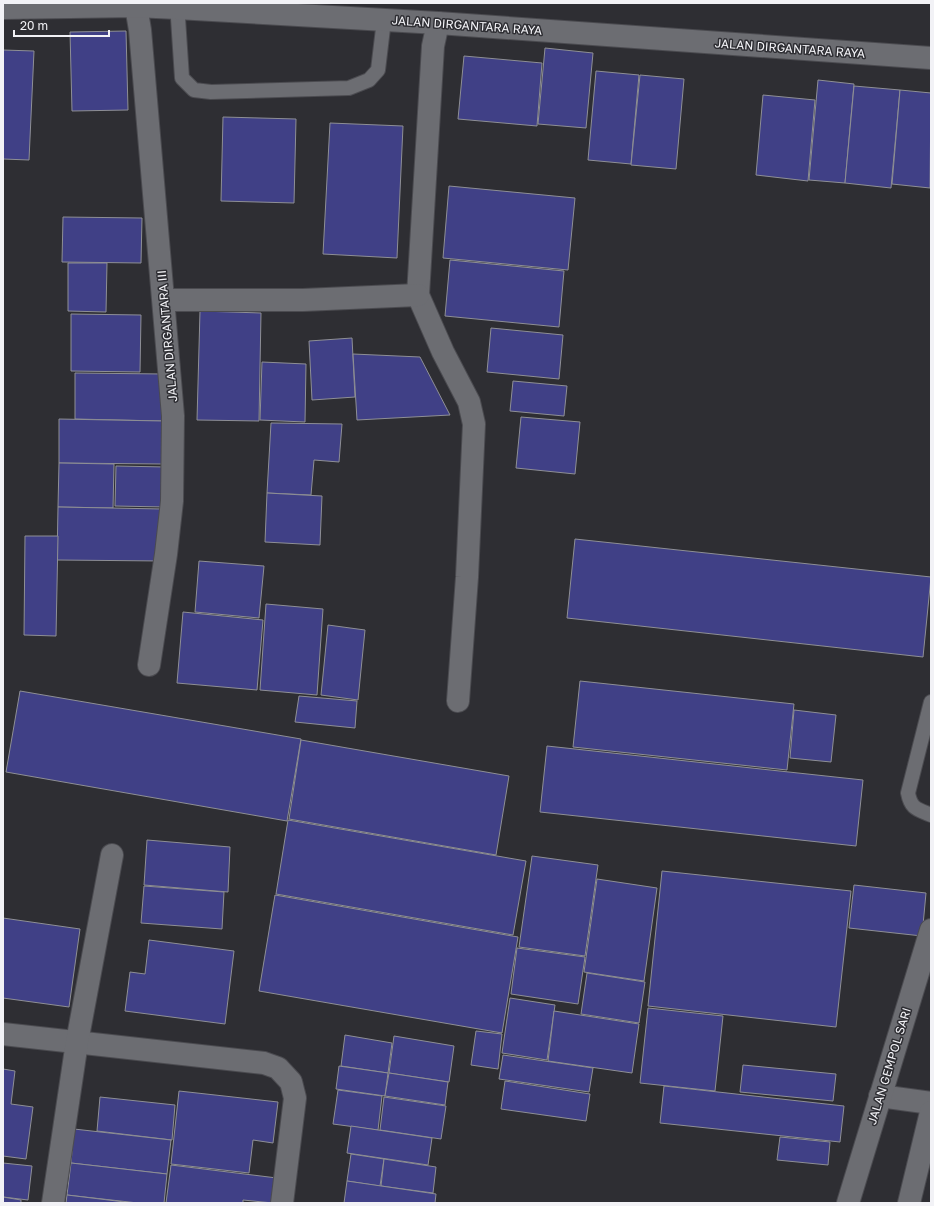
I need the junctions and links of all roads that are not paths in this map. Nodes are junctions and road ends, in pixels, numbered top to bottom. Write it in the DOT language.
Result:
graph roads {
  1 [pos="136,6"];
  2 [pos="177,6"];
  3 [pos="3,8"];
  4 [pos="384,20"];
  5 [pos="438,23"];
  6 [pos="931,58"];
  7 [pos="418,295"];
  8 [pos="164,300"];
  9 [pos="149,665"];
  10 [pos="458,702"];
  11 [pos="931,702"];
  12 [pos="931,815"];
  13 [pos="112,855"];
  14 [pos="931,930"];
  15 [pos="3,1034"];
  16 [pos="77,1042"];
  17 [pos="912,1102"];
  18 [pos="53,1203"];
  19 [pos="282,1203"];
  20 [pos="848,1203"];
  21 [pos="909,1203"];
  1 -- 2 [label="street, JALAN DIRGANTARA RAYA"];
  1 -- 3 [label="street, JALAN DIRGANTARA RAYA"];
  1 -- 8 [label="street, JALAN DIRGANTARA III"];
  2 -- 4 [label="street, JALAN DIRGANTARA RAYA"];
  2 -- 4 [label="lane"];
  4 -- 5 [label="street, JALAN DIRGANTARA RAYA"];
  5 -- 6 [label="street, JALAN DIRGANTARA RAYA"];
  5 -- 7 [label="street"];
  7 -- 8 [label="street"];
  7 -- 10 [label="street"];
  8 -- 9 [label="street, JALAN DIRGANTARA III"];
  11 -- 12 [label="lane"];
  13 -- 16 [label="street"];
  14 -- 17 [label="street, JALAN GEMPOL SARI"];
  15 -- 16 [label="street"];
  16 -- 18 [label="street"];
  16 -- 19 [label="street"];
  17 -- 20 [label="street, JALAN GEMPOL SARI"];
  17 -- 21 [label="street"];
}
